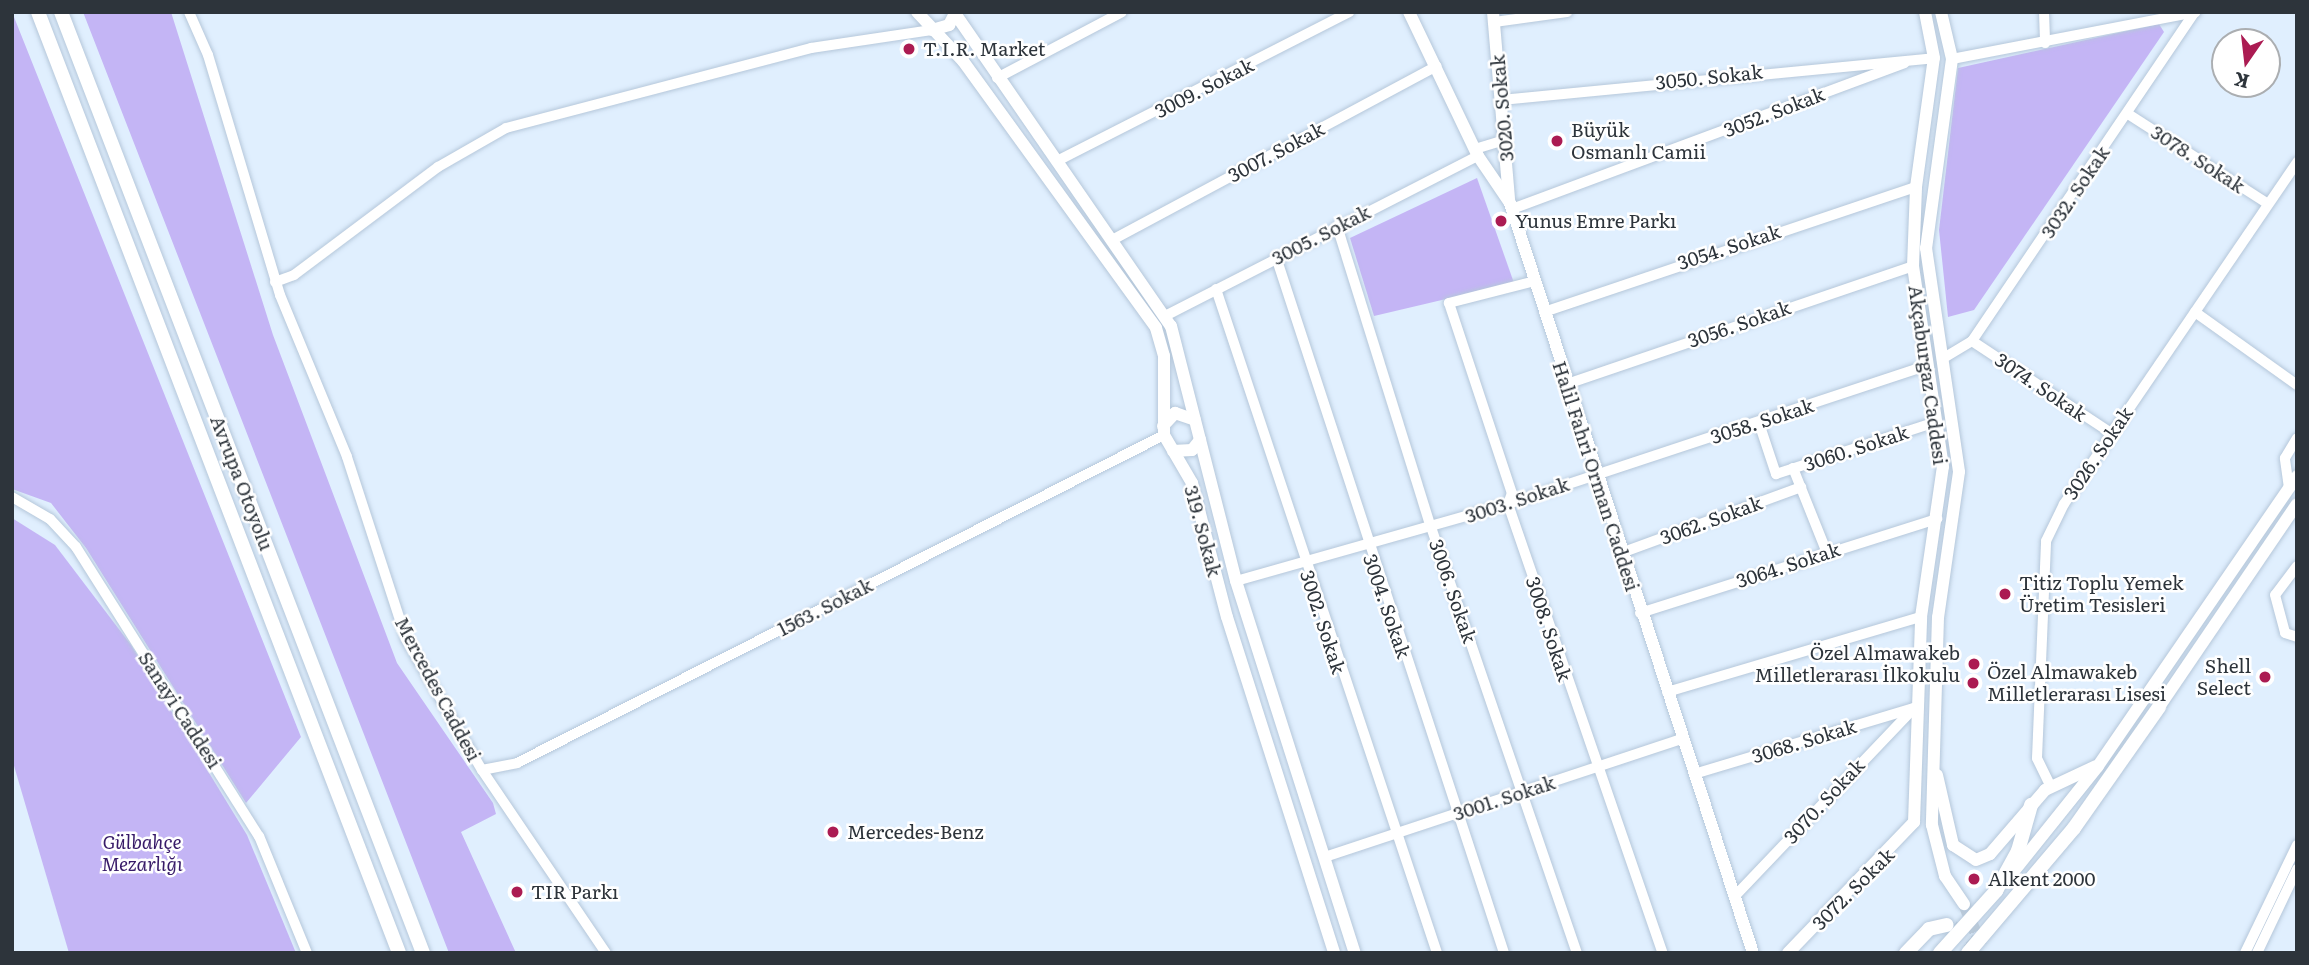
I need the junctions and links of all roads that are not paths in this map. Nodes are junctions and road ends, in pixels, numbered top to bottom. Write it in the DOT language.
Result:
graph roads {
  1 [pos="38,12"];
  2 [pos="61,12"];
  3 [pos="189,12"];
  4 [pos="916,12"];
  5 [pos="954,12"];
  6 [pos="1122,12"];
  7 [pos="1349,12"];
  8 [pos="1409,12"];
  9 [pos="1567,12"];
  10 [pos="1925,12"];
  11 [pos="1941,12"];
  12 [pos="2045,12"];
  13 [pos="1494,17"];
  14 [pos="901,30"];
  15 [pos="932,30"];
  16 [pos="2045,43"];
  17 [pos="1918,58"];
  18 [pos="1934,58"];
  19 [pos="1952,59"];
  20 [pos="1437,66"];
  21 [pos="998,78"];
  22 [pos="1501,100"];
  23 [pos="2128,114"];
  24 [pos="1504,140"];
  25 [pos="1476,153"];
  26 [pos="1057,161"];
  27 [pos="2297,163"];
  28 [pos="1916,187"];
  29 [pos="2268,204"];
  30 [pos="1511,206"];
  31 [pos="1338,226"];
  32 [pos="1114,239"];
  33 [pos="1276,257"];
  34 [pos="1913,267"];
  35 [pos="1535,281"];
  36 [pos="275,282"];
  37 [pos="1216,289"];
  38 [pos="1544,312"];
  39 [pos="2195,312"];
  40 [pos="1165,316"];
  41 [pos="1972,341"];
  42 [pos="1942,359"];
  43 [pos="1928,365"];
  44 [pos="1567,384"];
  45 [pos="2297,385"];
  46 [pos="1195,420"];
  47 [pos="1936,422"];
  48 [pos="1759,423"];
  49 [pos="1163,431"];
  50 [pos="2111,433"];
  51 [pos="2297,438"];
  52 [pos="1200,440"];
  53 [pos="1173,451"];
  54 [pos="1793,468"];
  55 [pos="1595,473"];
  56 [pos="2297,476"];
  57 [pos="1801,487"];
  58 [pos="2288,488"];
  59 [pos="12,497"];
  60 [pos="1508,504"];
  61 [pos="2297,504"];
  62 [pos="1937,519"];
  63 [pos="1431,527"];
  64 [pos="1367,547"];
  65 [pos="1827,552"];
  66 [pos="1621,553"];
  67 [pos="1303,563"];
  68 [pos="2297,566"];
  69 [pos="1236,581"];
  70 [pos="1640,613"];
  71 [pos="1921,617"];
  72 [pos="1938,617"];
  73 [pos="2297,637"];
  74 [pos="1667,692"];
  75 [pos="2159,707"];
  76 [pos="1914,708"];
  77 [pos="1933,736"];
  78 [pos="1682,739"];
  79 [pos="1600,766"];
  80 [pos="2098,766"];
  81 [pos="482,770"];
  82 [pos="1694,774"];
  83 [pos="2051,787"];
  84 [pos="1523,792"];
  85 [pos="2031,806"];
  86 [pos="1459,813"];
  87 [pos="1914,822"];
  88 [pos="1396,834"];
  89 [pos="2297,845"];
  90 [pos="1325,857"];
  91 [pos="2297,869"];
  92 [pos="1996,891"];
  93 [pos="1735,896"];
  94 [pos="1964,904"];
  95 [pos="385,917"];
  96 [pos="1953,929"];
  97 [pos="307,953"];
  98 [pos="391,953"];
  99 [pos="399,953"];
  100 [pos="423,953"];
  101 [pos="606,953"];
  102 [pos="1334,953"];
  103 [pos="1354,953"];
  104 [pos="1437,953"];
  105 [pos="1504,953"];
  106 [pos="1577,953"];
  107 [pos="1663,953"];
  108 [pos="1753,953"];
  109 [pos="1788,953"];
  110 [pos="1906,953"];
  111 [pos="1940,953"];
  112 [pos="1968,953"];
  113 [pos="2245,953"];
  114 [pos="2257,953"];
  1 -- 95 [label="highway, Avrupa Otoyolu"];
  2 -- 100 [label="highway, Avrupa Otoyolu"];
  3 -- 36 [label="street, Mercedes Caddesi"];
  4 -- 14 [label="street"];
  4 -- 15 [label="main road"];
  5 -- 15 [label="main road"];
  5 -- 21 [label="main road, 319. Sokak"];
  6 -- 21 [label="street"];
  7 -- 26 [label="street, 3009. Sokak"];
  8 -- 20 [label="main road, Halil Fahri Orman Caddesi"];
  9 -- 13 [label="street"];
  10 -- 18 [label="main road, Akçaburgaz Caddesi"];
  11 -- 19 [label="main road, Akçaburgaz Caddesi"];
  12 -- 16 [label="street"];
  13 -- 22 [label="main road, 3020. Sokak"];
  14 -- 15 [label="street"];
  14 -- 36 [label="street"];
  15 -- 49 [label="main road"];
  16 -- 19 [label="street, 3032. Sokak"];
  16 -- 23 [label="street, 3032. Sokak"];
  17 -- 18 [label="street"];
  17 -- 22 [label="street, 3050. Sokak"];
  17 -- 30 [label="street, 3052. Sokak"];
  18 -- 28 [label="main road, Akçaburgaz Caddesi"];
  19 -- 42 [label="main road, Akçaburgaz Caddesi"];
  20 -- 25 [label="main road, Halil Fahri Orman Caddesi"];
  20 -- 32 [label="street, 3007. Sokak"];
  21 -- 26 [label="main road, 319. Sokak"];
  22 -- 24 [label="main road, 3020. Sokak"];
  23 -- 29 [label="street, 3078. Sokak"];
  23 -- 41 [label="street, 3032. Sokak"];
  24 -- 25 [label="street, 3005. Sokak"];
  24 -- 30 [label="main road, 3020. Sokak"];
  25 -- 30 [label="main road, Halil Fahri Orman Caddesi"];
  25 -- 31 [label="street, 3005. Sokak"];
  26 -- 32 [label="main road, 319. Sokak"];
  27 -- 29 [label="street, 3026. Sokak"];
  28 -- 34 [label="main road, Akçaburgaz Caddesi"];
  28 -- 38 [label="street, 3054. Sokak"];
  29 -- 39 [label="street, 3026. Sokak"];
  30 -- 35 [label="main road, Halil Fahri Orman Caddesi"];
  31 -- 33 [label="street, 3005. Sokak"];
  31 -- 63 [label="street, 3006. Sokak"];
  32 -- 40 [label="main road, 319. Sokak"];
  33 -- 37 [label="street, 3005. Sokak"];
  33 -- 64 [label="street, 3004. Sokak"];
  34 -- 43 [label="main road, Akçaburgaz Caddesi"];
  34 -- 44 [label="street, 3056. Sokak"];
  35 -- 38 [label="main road, Halil Fahri Orman Caddesi"];
  35 -- 60 [label="street, 3008. Sokak"];
  36 -- 81 [label="street, Mercedes Caddesi"];
  37 -- 40 [label="street, 3005. Sokak"];
  37 -- 67 [label="street, 3002. Sokak"];
  38 -- 44 [label="main road, Halil Fahri Orman Caddesi"];
  39 -- 45 [label="street"];
  39 -- 50 [label="street, 3026. Sokak"];
  40 -- 46 [label="main road, 319. Sokak"];
  41 -- 42 [label="street, 3032. Sokak"];
  41 -- 50 [label="street, 3074. Sokak"];
  42 -- 72 [label="main road, Akçaburgaz Caddesi"];
  43 -- 47 [label="main road, Akçaburgaz Caddesi"];
  43 -- 48 [label="street, 3058. Sokak"];
  44 -- 55 [label="main road, Halil Fahri Orman Caddesi"];
  46 -- 49 [label="main road"];
  46 -- 52 [label="main road, 319. Sokak"];
  47 -- 54 [label="street, 3060. Sokak"];
  47 -- 62 [label="main road, Akçaburgaz Caddesi"];
  48 -- 54 [label="street, 3060. Sokak"];
  48 -- 55 [label="street, 3058. Sokak"];
  49 -- 53 [label="main road, 319. Sokak"];
  49 -- 81 [label="street, 1563. Sokak"];
  50 -- 83 [label="street, 3026. Sokak"];
  51 -- 58 [label="street"];
  52 -- 53 [label="main road"];
  52 -- 69 [label="main road, 319. Sokak"];
  53 -- 102 [label="main road, 319. Sokak"];
  54 -- 57 [label="street"];
  55 -- 60 [label="street, 3003. Sokak"];
  55 -- 66 [label="main road, Halil Fahri Orman Caddesi"];
  56 -- 58 [label="main road"];
  57 -- 65 [label="street"];
  57 -- 66 [label="street, 3062. Sokak"];
  58 -- 80 [label="main road"];
  59 -- 97 [label="street, Sanayi Caddesi"];
  60 -- 63 [label="street, 3003. Sokak"];
  60 -- 79 [label="street, 3008. Sokak"];
  61 -- 75 [label="main road"];
  62 -- 65 [label="street, 3064. Sokak"];
  62 -- 71 [label="main road, Akçaburgaz Caddesi"];
  63 -- 64 [label="street, 3003. Sokak"];
  63 -- 84 [label="street, 3006. Sokak"];
  64 -- 67 [label="street, 3003. Sokak"];
  64 -- 86 [label="street, 3004. Sokak"];
  65 -- 70 [label="street, 3064. Sokak"];
  66 -- 70 [label="main road, Halil Fahri Orman Caddesi"];
  67 -- 69 [label="street, 3003. Sokak"];
  67 -- 88 [label="street, 3002. Sokak"];
  68 -- 73 [label="street"];
  69 -- 90 [label="main road, 319. Sokak"];
  70 -- 74 [label="main road, Halil Fahri Orman Caddesi"];
  71 -- 72 [label="main road"];
  71 -- 74 [label="street"];
  71 -- 76 [label="main road, Akçaburgaz Caddesi"];
  72 -- 77 [label="main road, Akçaburgaz Caddesi"];
  74 -- 78 [label="main road, Halil Fahri Orman Caddesi"];
  75 -- 112 [label="highway"];
  76 -- 82 [label="street, 3068. Sokak"];
  76 -- 87 [label="main road, Akçaburgaz Caddesi"];
  76 -- 93 [label="street, 3070. Sokak"];
  77 -- 85 [label="main road"];
  77 -- 94 [label="main road"];
  78 -- 79 [label="street, 3001. Sokak"];
  78 -- 82 [label="main road, Halil Fahri Orman Caddesi"];
  79 -- 84 [label="street, 3001. Sokak"];
  79 -- 107 [label="street, 3008. Sokak"];
  80 -- 83 [label="main road"];
  80 -- 92 [label="main road"];
  81 -- 101 [label="street, Mercedes Caddesi"];
  82 -- 93 [label="main road, Halil Fahri Orman Caddesi"];
  83 -- 85 [label="main road"];
  84 -- 86 [label="street, 3001. Sokak"];
  84 -- 106 [label="street, 3006. Sokak"];
  85 -- 92 [label="highway"];
  86 -- 88 [label="street, 3001. Sokak"];
  86 -- 105 [label="street, 3004. Sokak"];
  87 -- 109 [label="main road, 3072. Sokak"];
  88 -- 90 [label="street, 3001. Sokak"];
  88 -- 104 [label="street, 3002. Sokak"];
  89 -- 113 [label="street"];
  90 -- 103 [label="main road, 319. Sokak"];
  91 -- 114 [label="street"];
  92 -- 96 [label="highway"];
  93 -- 108 [label="main road, Halil Fahri Orman Caddesi"];
  95 -- 98 [label="highway"];
  95 -- 99 [label="highway, Avrupa Otoyolu"];
  96 -- 110 [label="highway"];
  96 -- 111 [label="highway"];
}
